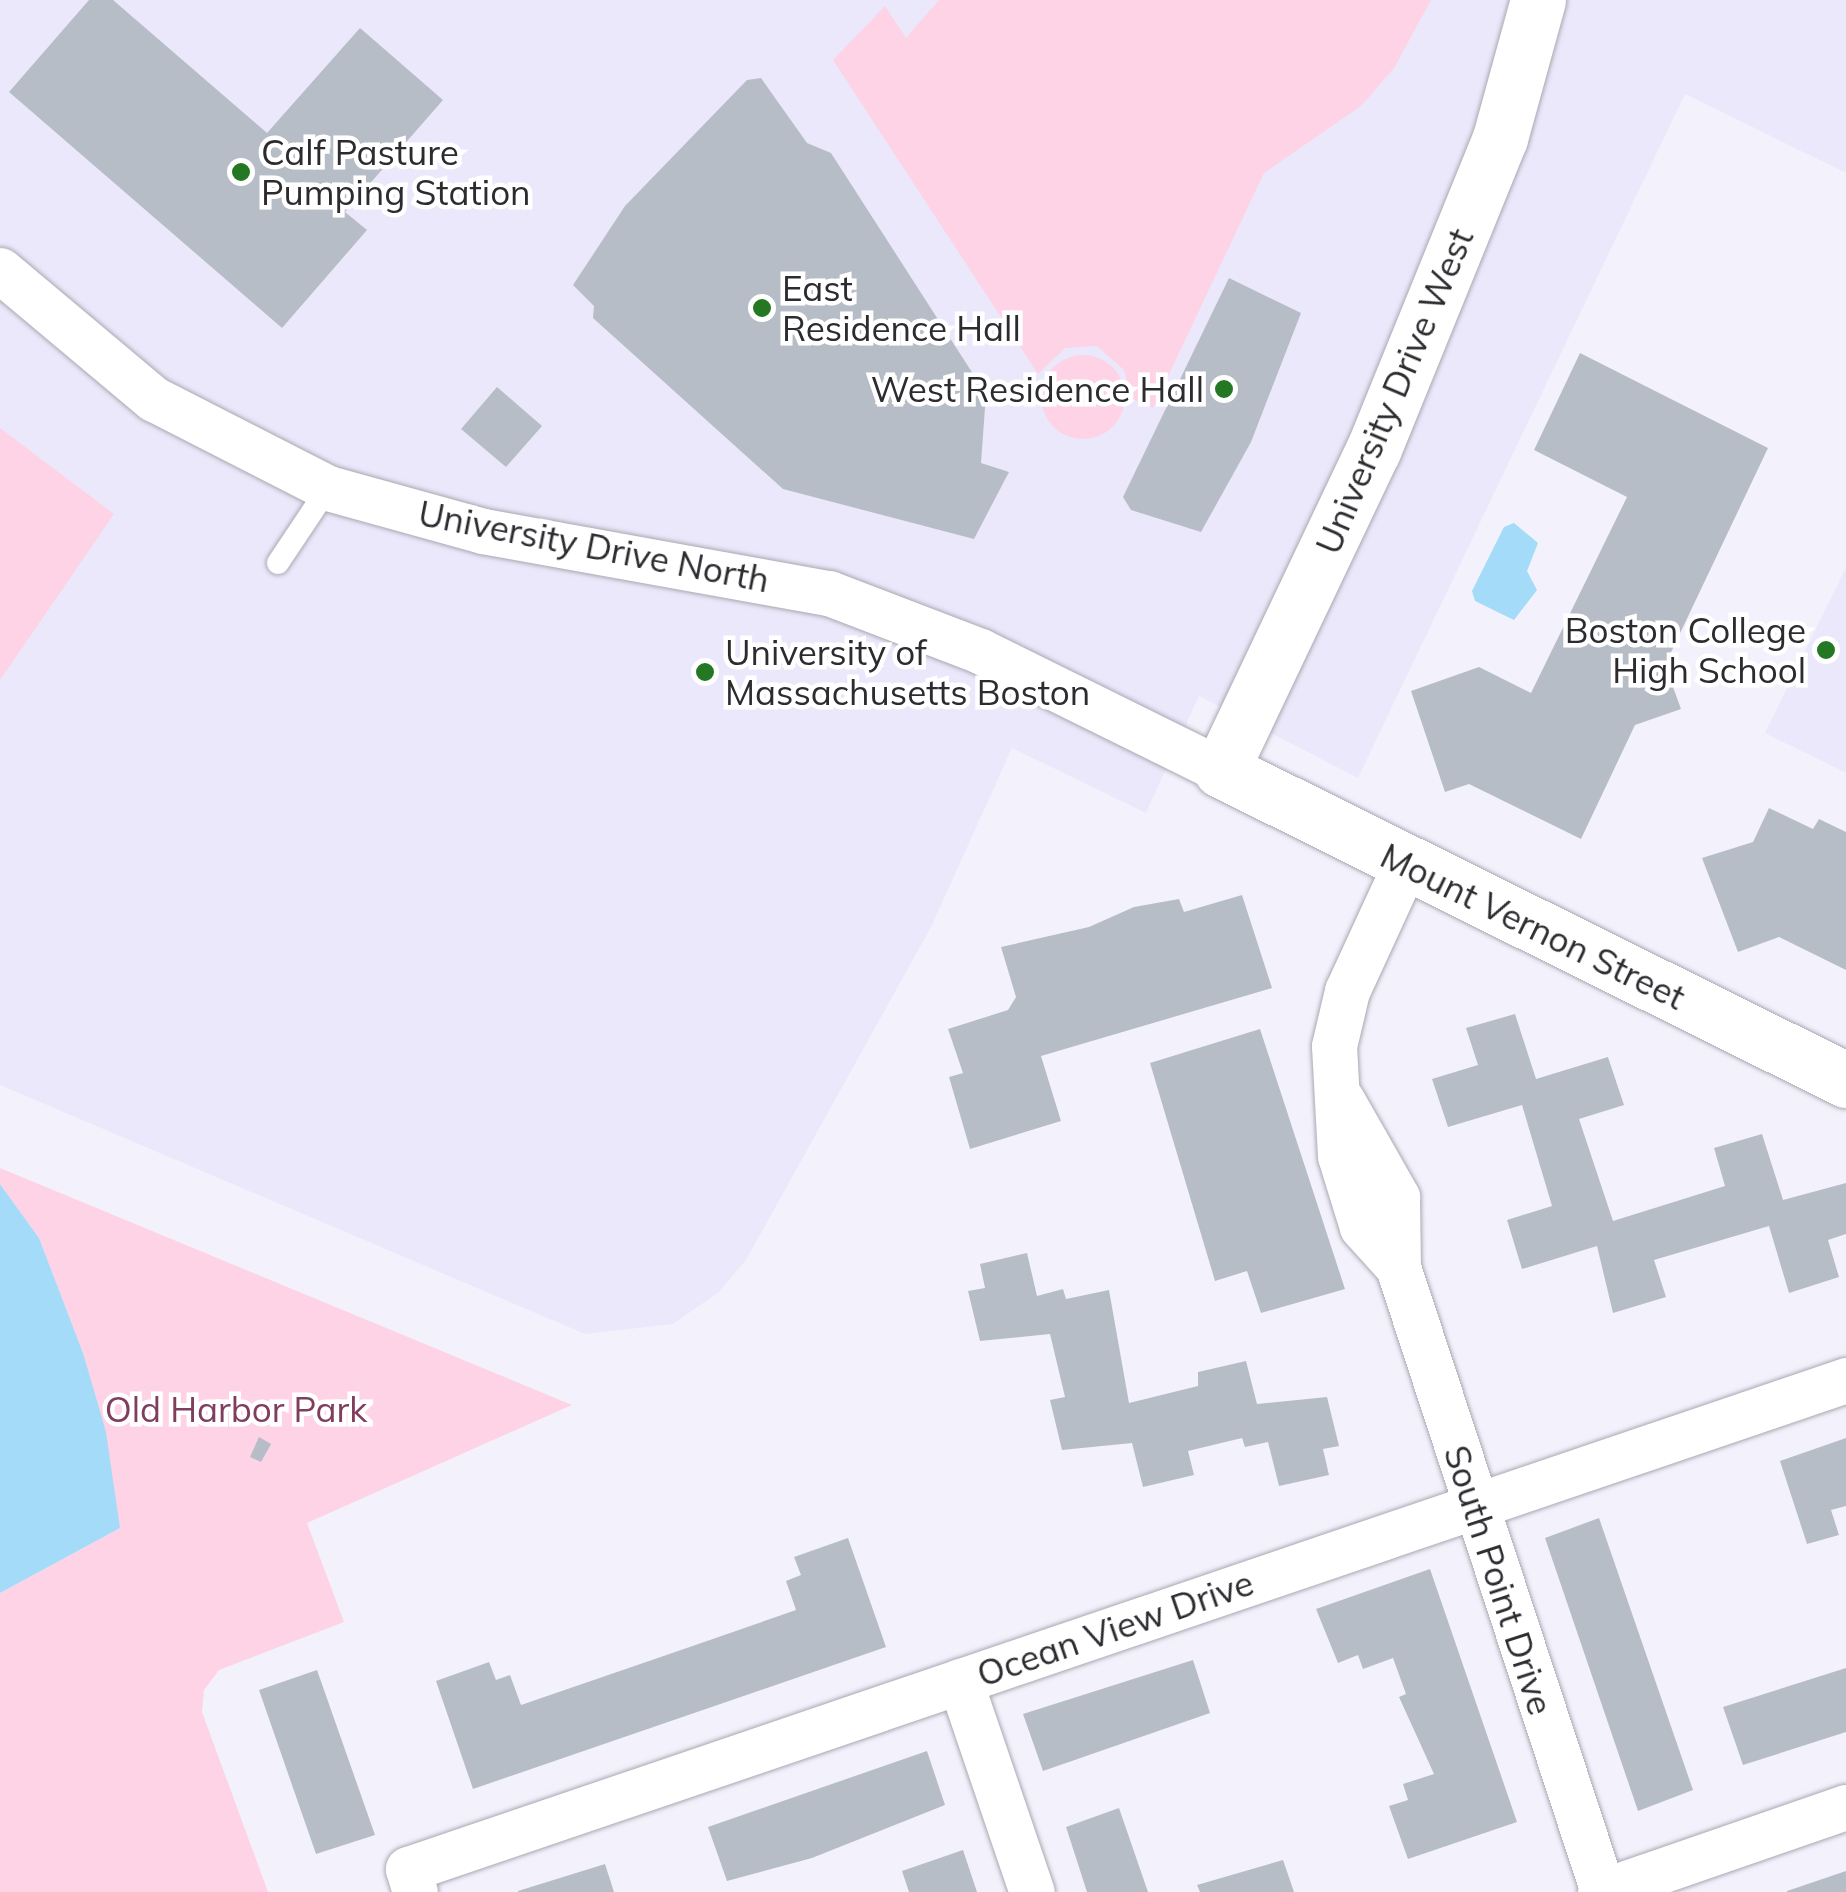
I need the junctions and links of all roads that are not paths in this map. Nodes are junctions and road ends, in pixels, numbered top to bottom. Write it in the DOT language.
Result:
graph roads {
  1 [pos="1538,0"];
  2 [pos="0,270"];
  3 [pos="328,488"];
  4 [pos="278,562"];
  5 [pos="1221,770"];
  6 [pos="1406,864"];
  7 [pos="1846,1080"];
  8 [pos="1846,1380"];
  9 [pos="1473,1507"];
  10 [pos="960,1681"];
  11 [pos="1846,1807"];
  12 [pos="411,1880"];
  13 [pos="1032,1892"];
  14 [pos="1602,1892"];
  1 -- 5 [label="street, University Drive West"];
  2 -- 3 [label="street, University Drive North"];
  3 -- 4 [label="lane"];
  3 -- 5 [label="street, University Drive North"];
  5 -- 6 [label="street, Mount Vernon Street"];
  6 -- 7 [label="street, Mount Vernon Street"];
  6 -- 9 [label="street, South Point Drive"];
  8 -- 9 [label="street, Ocean View Drive"];
  9 -- 10 [label="street, Ocean View Drive"];
  9 -- 14 [label="street, South Point Drive"];
  10 -- 12 [label="street, Ocean View Drive"];
  10 -- 13 [label="street"];
  11 -- 14 [label="street"];
}
